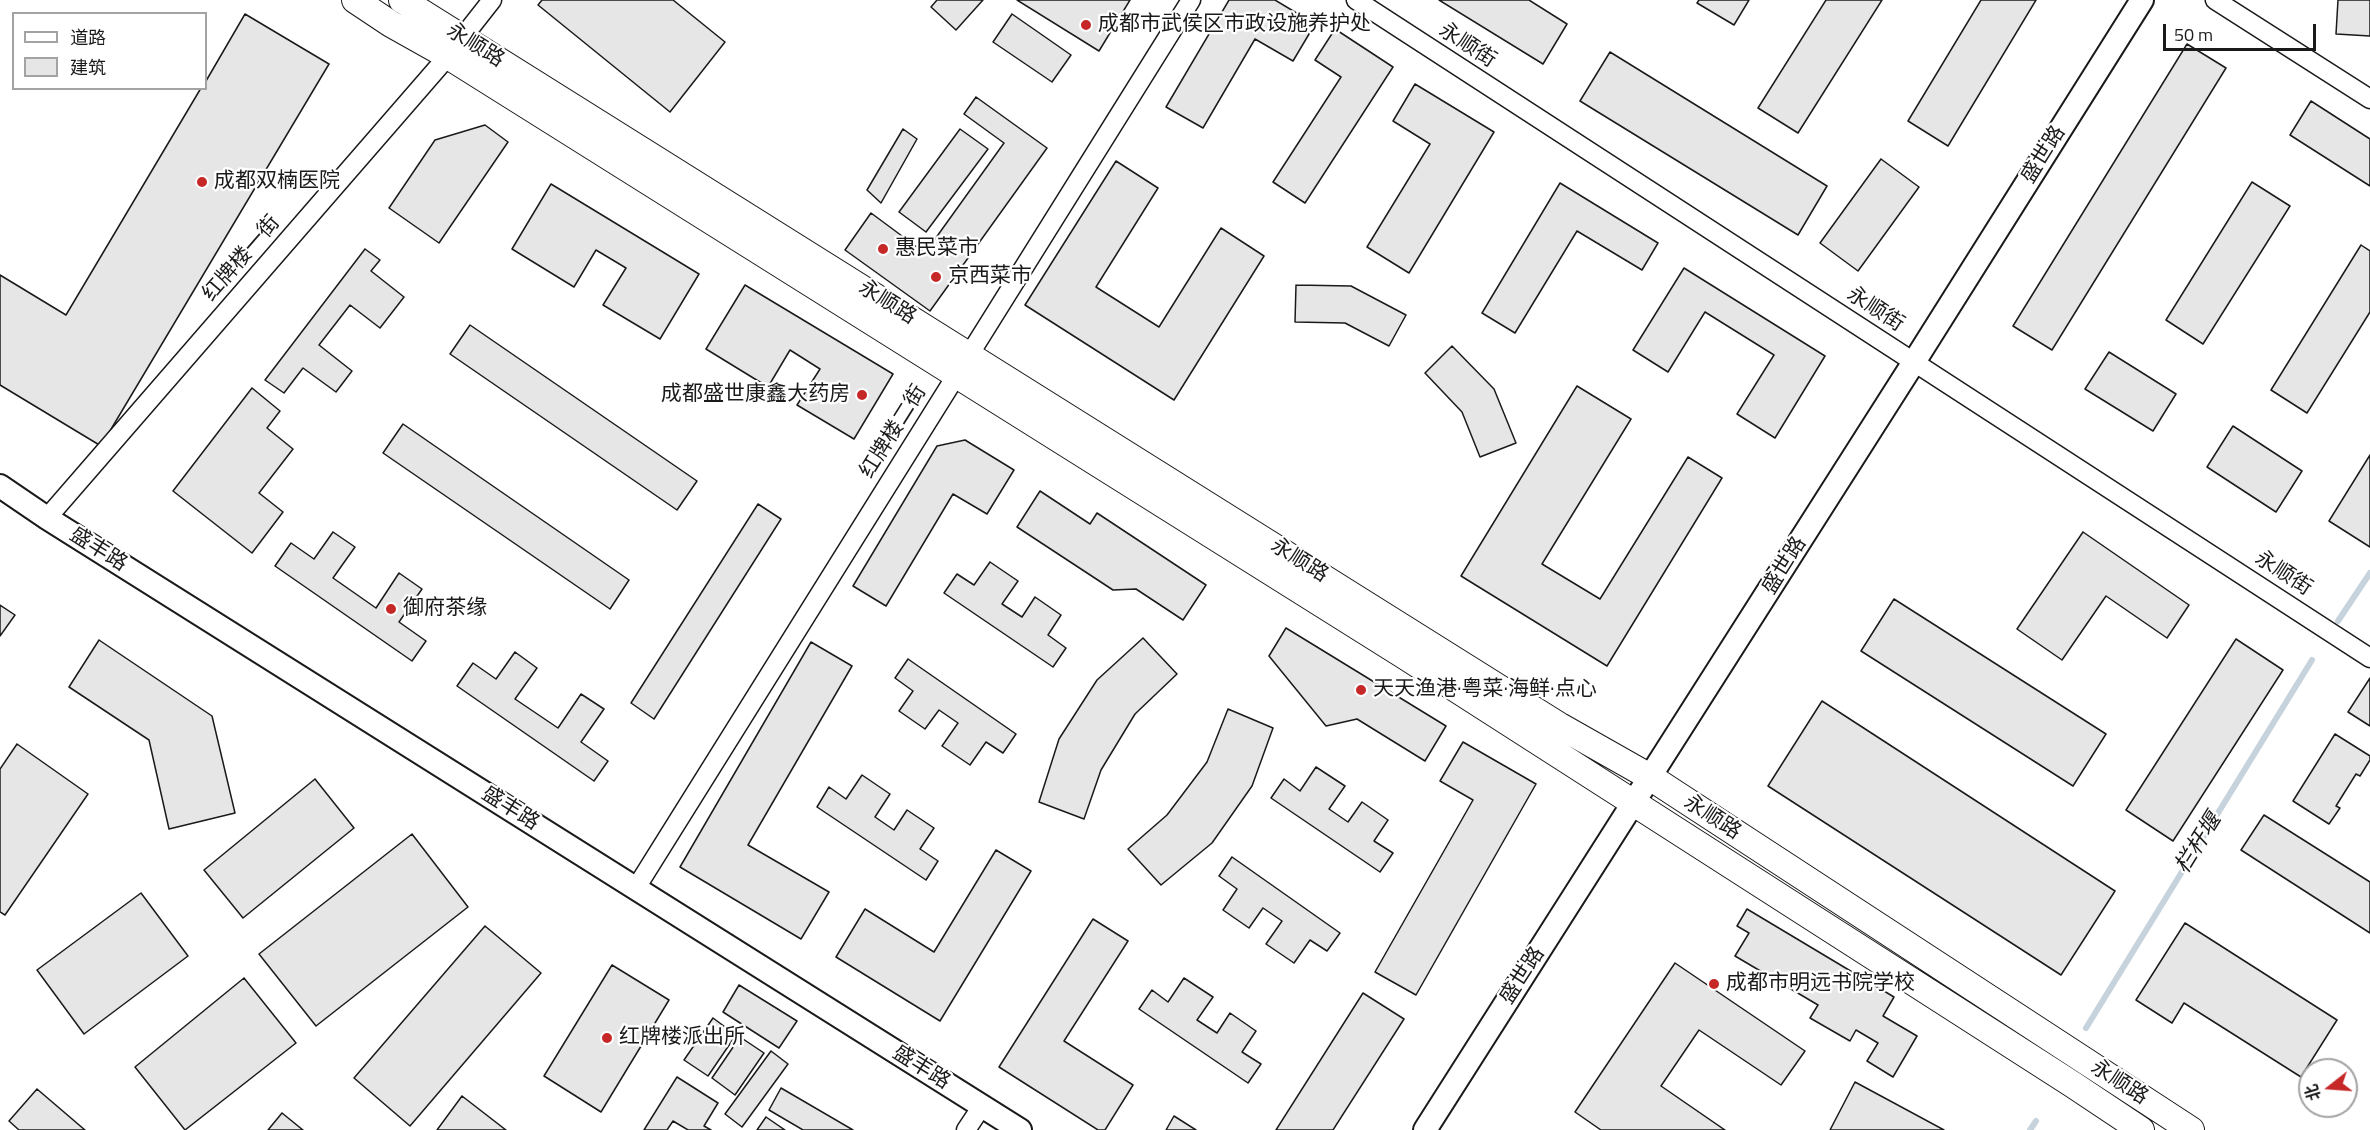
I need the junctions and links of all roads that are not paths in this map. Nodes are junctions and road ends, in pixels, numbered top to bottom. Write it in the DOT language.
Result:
graph roads {
  1 [pos="355,0"];
  2 [pos="402,0"];
  3 [pos="492,0"];
  4 [pos="1191,0"];
  5 [pos="1356,0"];
  6 [pos="2142,0"];
  7 [pos="2215,0"];
  8 [pos="454,47"];
  9 [pos="2370,99"];
  10 [pos="1914,362"];
  11 [pos="963,364"];
  12 [pos="0,486"];
  13 [pos="47,518"];
  14 [pos="2370,658"];
  15 [pos="1650,777"];
  16 [pos="1634,803"];
  17 [pos="636,888"];
  18 [pos="982,1106"];
  19 [pos="966,1130"];
  20 [pos="1020,1130"];
  21 [pos="1425,1130"];
  22 [pos="2141,1130"];
  23 [pos="2191,1130"];
  1 -- 8 [label="main road"];
  2 -- 8 [label="main road, 永顺路"];
  3 -- 8 [label="street, 红牌楼一街"];
  4 -- 11 [label="street, 红牌楼二街"];
  5 -- 10 [label="street, 永顺街"];
  6 -- 10 [label="street, 盛世路"];
  7 -- 9 [label="street"];
  8 -- 11 [label="main road, 永顺路"];
  8 -- 13 [label="street, 红牌楼一街"];
  10 -- 14 [label="street, 永顺街"];
  10 -- 15 [label="street, 盛世路"];
  11 -- 15 [label="main road, 永顺路"];
  11 -- 16 [label="main road"];
  11 -- 17 [label="street, 红牌楼二街"];
  12 -- 13 [label="street, 盛丰路"];
  13 -- 17 [label="street, 盛丰路"];
  15 -- 16 [label="street, 盛世路"];
  15 -- 23 [label="main road, 永顺路"];
  16 -- 21 [label="street, 盛世路"];
  16 -- 22 [label="main road"];
  17 -- 18 [label="street, 盛丰路"];
  18 -- 19 [label="street"];
  18 -- 20 [label="street, 盛丰路"];
}
